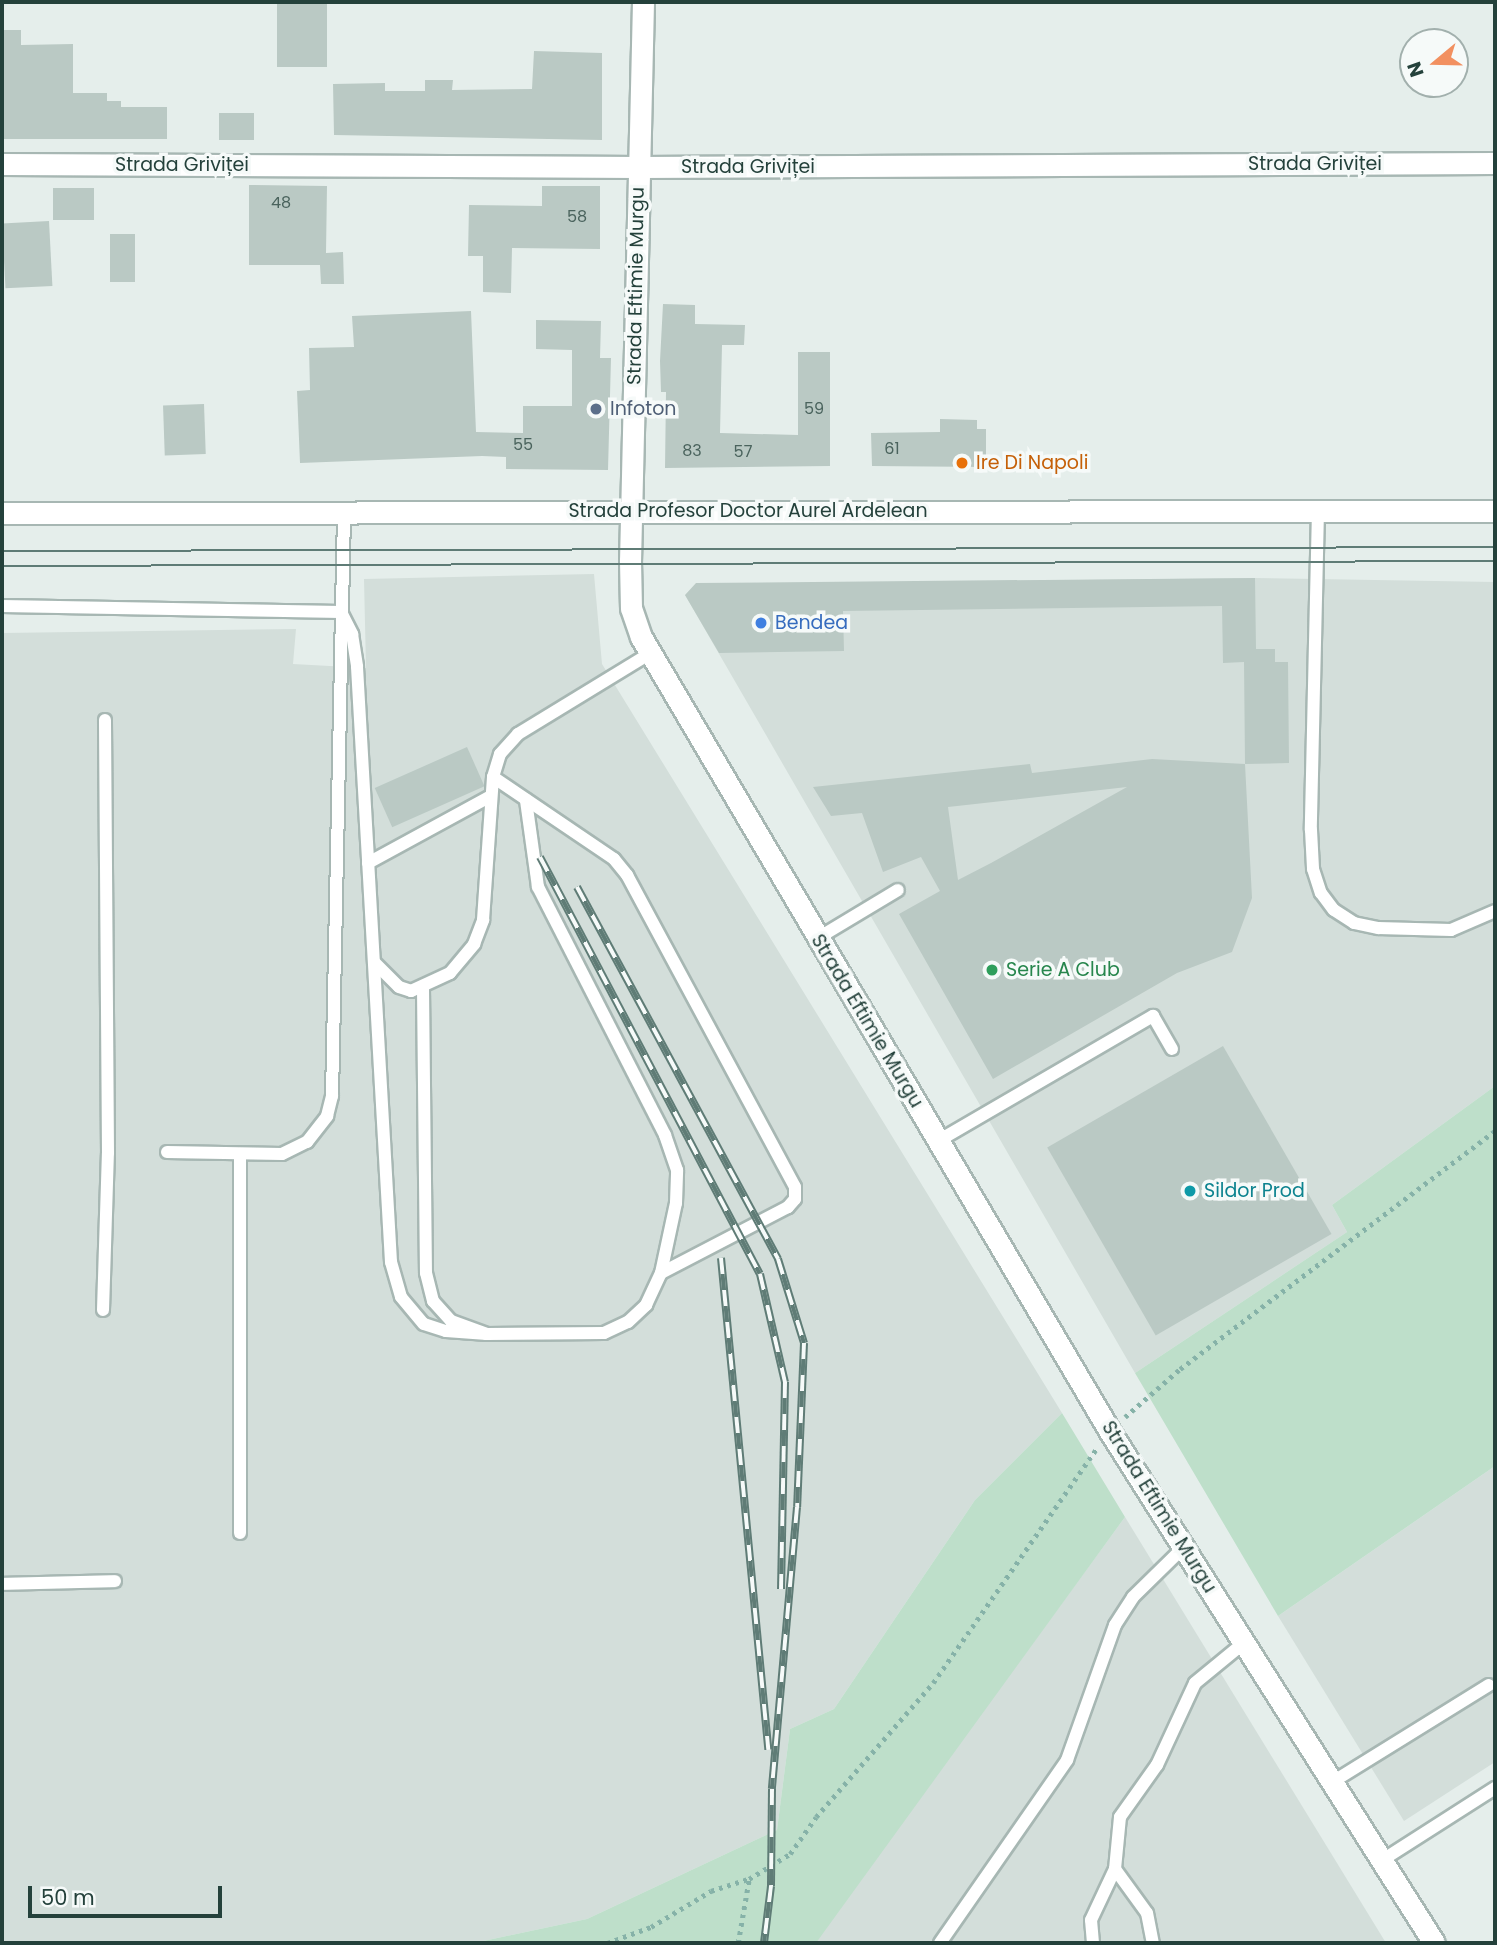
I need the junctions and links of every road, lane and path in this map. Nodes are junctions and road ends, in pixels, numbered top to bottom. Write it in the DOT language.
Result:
graph roads {
  1 [pos="643,2"];
  2 [pos="1495,163"];
  3 [pos="2,164"];
  4 [pos="639,167"];
  5 [pos="631,510"];
  6 [pos="1318,510"];
  7 [pos="1495,510"];
  8 [pos="344,512"];
  9 [pos="2,513"];
  10 [pos="2,606"];
  11 [pos="341,612"];
  12 [pos="649,654"];
  13 [pos="105,720"];
  14 [pos="493,777"];
  15 [pos="491,796"];
  16 [pos="526,800"];
  17 [pos="368,863"];
  18 [pos="898,890"];
  19 [pos="1495,911"];
  20 [pos="818,938"];
  21 [pos="374,961"];
  22 [pos="423,989"];
  23 [pos="1172,1049"];
  24 [pos="1495,1131"];
  25 [pos="938,1141"];
  26 [pos="167,1152"];
  27 [pos="108,1153"];
  28 [pos="123,1153"];
  29 [pos="240,1154"];
  30 [pos="661,1273"];
  31 [pos="103,1310"];
  32 [pos="487,1334"];
  33 [pos="1109,1430"];
  34 [pos="240,1533"];
  35 [pos="1184,1547"];
  36 [pos="115,1581"];
  37 [pos="2,1584"];
  38 [pos="1245,1643"];
  39 [pos="1489,1685"];
  40 [pos="1334,1781"];
  41 [pos="1495,1788"];
  42 [pos="1384,1859"];
  43 [pos="1115,1869"];
  44 [pos="749,1879"];
  45 [pos="607,1943"];
  46 [pos="738,1943"];
  47 [pos="940,1943"];
  48 [pos="1093,1943"];
  49 [pos="1153,1943"];
  50 [pos="1434,1943"];
  1 -- 4 [label="street, Strada Eftimie Murgu"];
  2 -- 4 [label="street, Strada Griviței"];
  3 -- 4 [label="street, Strada Griviței"];
  4 -- 5 [label="street, Strada Eftimie Murgu"];
  5 -- 6 [label="street, Strada Profesor Doctor Aurel Ardelean"];
  5 -- 8 [label="street, Strada Profesor Doctor Aurel Ardelean"];
  5 -- 12 [label="street, Strada Eftimie Murgu"];
  6 -- 7 [label="street, Strada Profesor Doctor Aurel Ardelean"];
  6 -- 19 [label="lane"];
  8 -- 9 [label="street, Strada Profesor Doctor Aurel Ardelean"];
  8 -- 11 [label="lane"];
  10 -- 11 [label="lane"];
  11 -- 17 [label="lane"];
  11 -- 29 [label="lane"];
  12 -- 14 [label="lane"];
  12 -- 20 [label="street, Strada Eftimie Murgu"];
  13 -- 27 [label="lane"];
  14 -- 15 [label="lane"];
  14 -- 16 [label="lane"];
  15 -- 17 [label="lane"];
  15 -- 22 [label="lane"];
  16 -- 30 [label="lane"];
  16 -- 30 [label="lane"];
  17 -- 21 [label="lane"];
  18 -- 20 [label="lane"];
  20 -- 25 [label="street, Strada Eftimie Murgu"];
  21 -- 22 [label="lane"];
  21 -- 32 [label="lane"];
  22 -- 32 [label="lane"];
  23 -- 25 [label="lane"];
  24 -- 33 [label="path"];
  25 -- 33 [label="street, Strada Eftimie Murgu"];
  26 -- 29 [label="lane"];
  27 -- 28 [label="lane"];
  27 -- 31 [label="lane"];
  29 -- 34 [label="lane"];
  30 -- 32 [label="lane"];
  33 -- 35 [label="street, Strada Eftimie Murgu"];
  33 -- 44 [label="path"];
  35 -- 38 [label="street, Strada Eftimie Murgu"];
  35 -- 47 [label="lane"];
  36 -- 37 [label="lane"];
  38 -- 40 [label="street, Strada Eftimie Murgu"];
  38 -- 43 [label="lane"];
  39 -- 40 [label="lane"];
  40 -- 42 [label="street, Strada Eftimie Murgu"];
  41 -- 42 [label="lane"];
  42 -- 50 [label="street, Strada Eftimie Murgu"];
  43 -- 48 [label="lane"];
  43 -- 49 [label="lane"];
  44 -- 45 [label="path"];
  44 -- 46 [label="path"];
}
